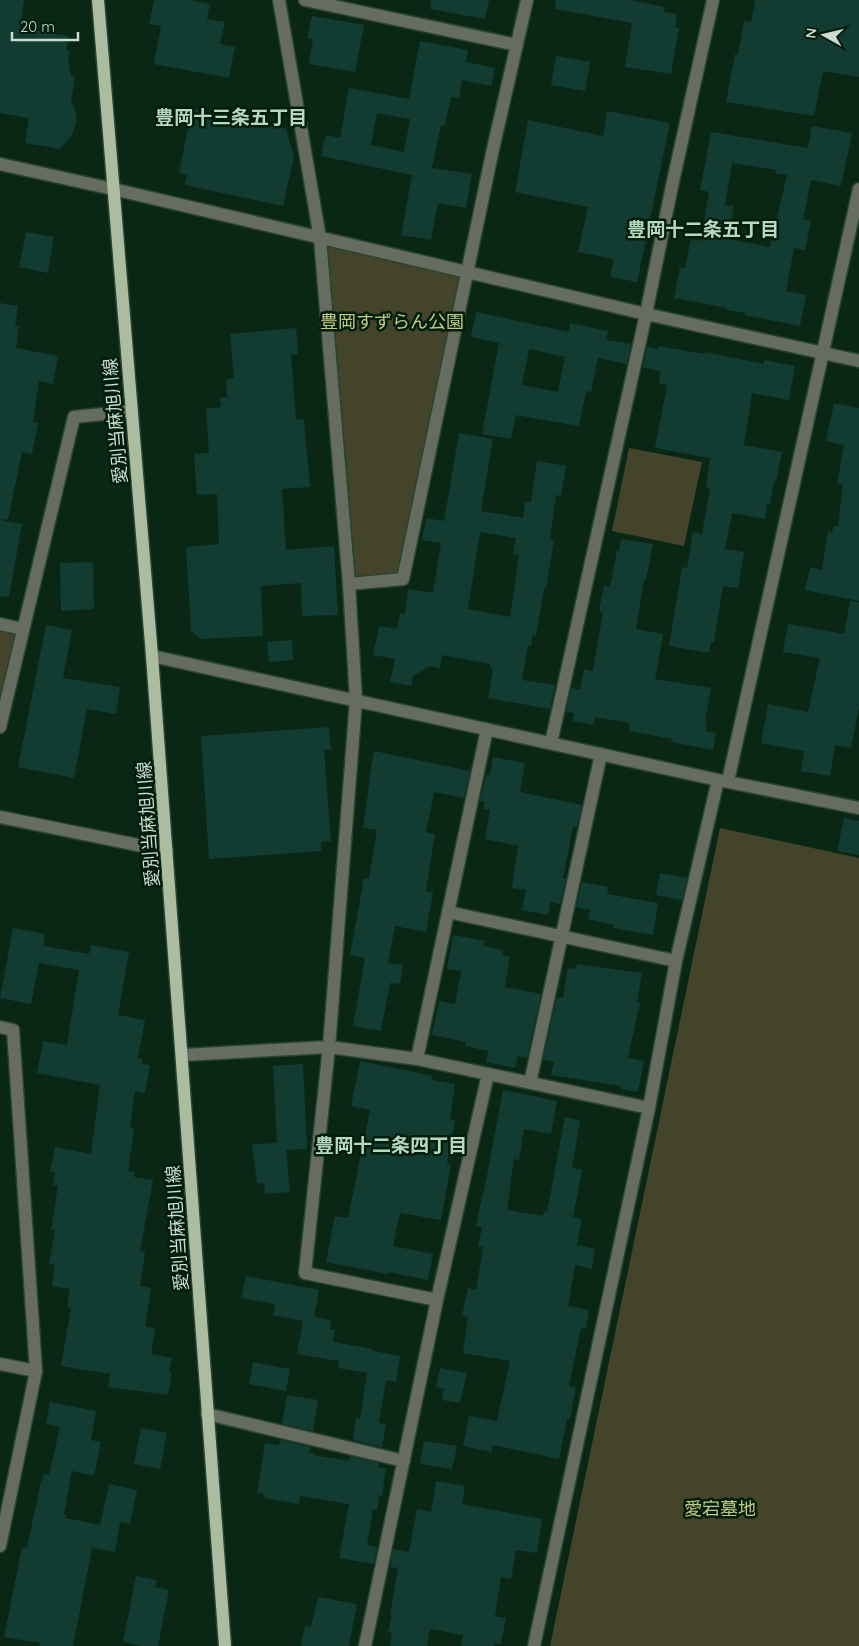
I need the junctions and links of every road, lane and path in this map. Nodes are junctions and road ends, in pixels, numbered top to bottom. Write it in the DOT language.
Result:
graph roads {
  1 [pos="98,0"];
  2 [pos="279,0"];
  3 [pos="305,0"];
  4 [pos="527,0"];
  5 [pos="714,0"];
  6 [pos="517,45"];
  7 [pos="0,164"];
  8 [pos="113,189"];
  9 [pos="859,189"];
  10 [pos="320,238"];
  11 [pos="467,273"];
  12 [pos="646,314"];
  13 [pos="823,353"];
  14 [pos="859,361"];
  15 [pos="132,411"];
  16 [pos="349,584"];
  17 [pos="0,624"];
  18 [pos="23,629"];
  19 [pos="152,656"];
  20 [pos="356,700"];
  21 [pos="0,727"];
  22 [pos="487,729"];
  23 [pos="551,743"];
  24 [pos="601,754"];
  25 [pos="723,781"];
  26 [pos="859,808"];
  27 [pos="0,817"];
  28 [pos="167,851"];
  29 [pos="448,912"];
  30 [pos="561,937"];
  31 [pos="676,961"];
  32 [pos="0,1027"];
  33 [pos="329,1047"];
  34 [pos="183,1055"];
  35 [pos="417,1059"];
  36 [pos="488,1074"];
  37 [pos="530,1083"];
  38 [pos="649,1108"];
  39 [pos="437,1300"];
  40 [pos="0,1364"];
  41 [pos="36,1371"];
  42 [pos="207,1414"];
  43 [pos="404,1461"];
  44 [pos="0,1546"];
  45 [pos="225,1646"];
  46 [pos="365,1646"];
  47 [pos="534,1646"];
  1 -- 8 [label="main road, 愛別当麻旭川線"];
  2 -- 10 [label="street"];
  3 -- 6 [label="street"];
  4 -- 6 [label="street"];
  5 -- 12 [label="street"];
  6 -- 11 [label="street"];
  7 -- 8 [label="street"];
  8 -- 10 [label="street"];
  8 -- 15 [label="main road, 愛別当麻旭川線"];
  9 -- 13 [label="street"];
  10 -- 11 [label="street"];
  10 -- 16 [label="street"];
  11 -- 12 [label="street"];
  11 -- 16 [label="street"];
  12 -- 13 [label="street"];
  12 -- 23 [label="street"];
  13 -- 14 [label="street"];
  13 -- 25 [label="street"];
  15 -- 18 [label="street"];
  15 -- 19 [label="main road, 愛別当麻旭川線"];
  16 -- 20 [label="street"];
  17 -- 18 [label="street"];
  18 -- 21 [label="street"];
  19 -- 20 [label="street"];
  19 -- 28 [label="main road, 愛別当麻旭川線"];
  20 -- 22 [label="street"];
  20 -- 33 [label="street"];
  22 -- 23 [label="street"];
  22 -- 29 [label="street"];
  23 -- 24 [label="street"];
  24 -- 25 [label="street"];
  24 -- 30 [label="street"];
  25 -- 26 [label="street"];
  25 -- 31 [label="street"];
  27 -- 28 [label="street"];
  28 -- 34 [label="main road, 愛別当麻旭川線"];
  29 -- 30 [label="street"];
  29 -- 35 [label="street"];
  30 -- 31 [label="street"];
  30 -- 37 [label="street"];
  31 -- 38 [label="street"];
  32 -- 41 [label="street"];
  33 -- 34 [label="street"];
  33 -- 35 [label="street"];
  33 -- 39 [label="street"];
  34 -- 42 [label="main road, 愛別当麻旭川線"];
  35 -- 36 [label="street"];
  36 -- 37 [label="street"];
  36 -- 39 [label="street"];
  37 -- 38 [label="street"];
  38 -- 47 [label="street"];
  39 -- 43 [label="street"];
  40 -- 41 [label="street"];
  41 -- 44 [label="street"];
  42 -- 43 [label="street"];
  42 -- 45 [label="main road, 愛別当麻旭川線"];
  43 -- 46 [label="street"];
}
